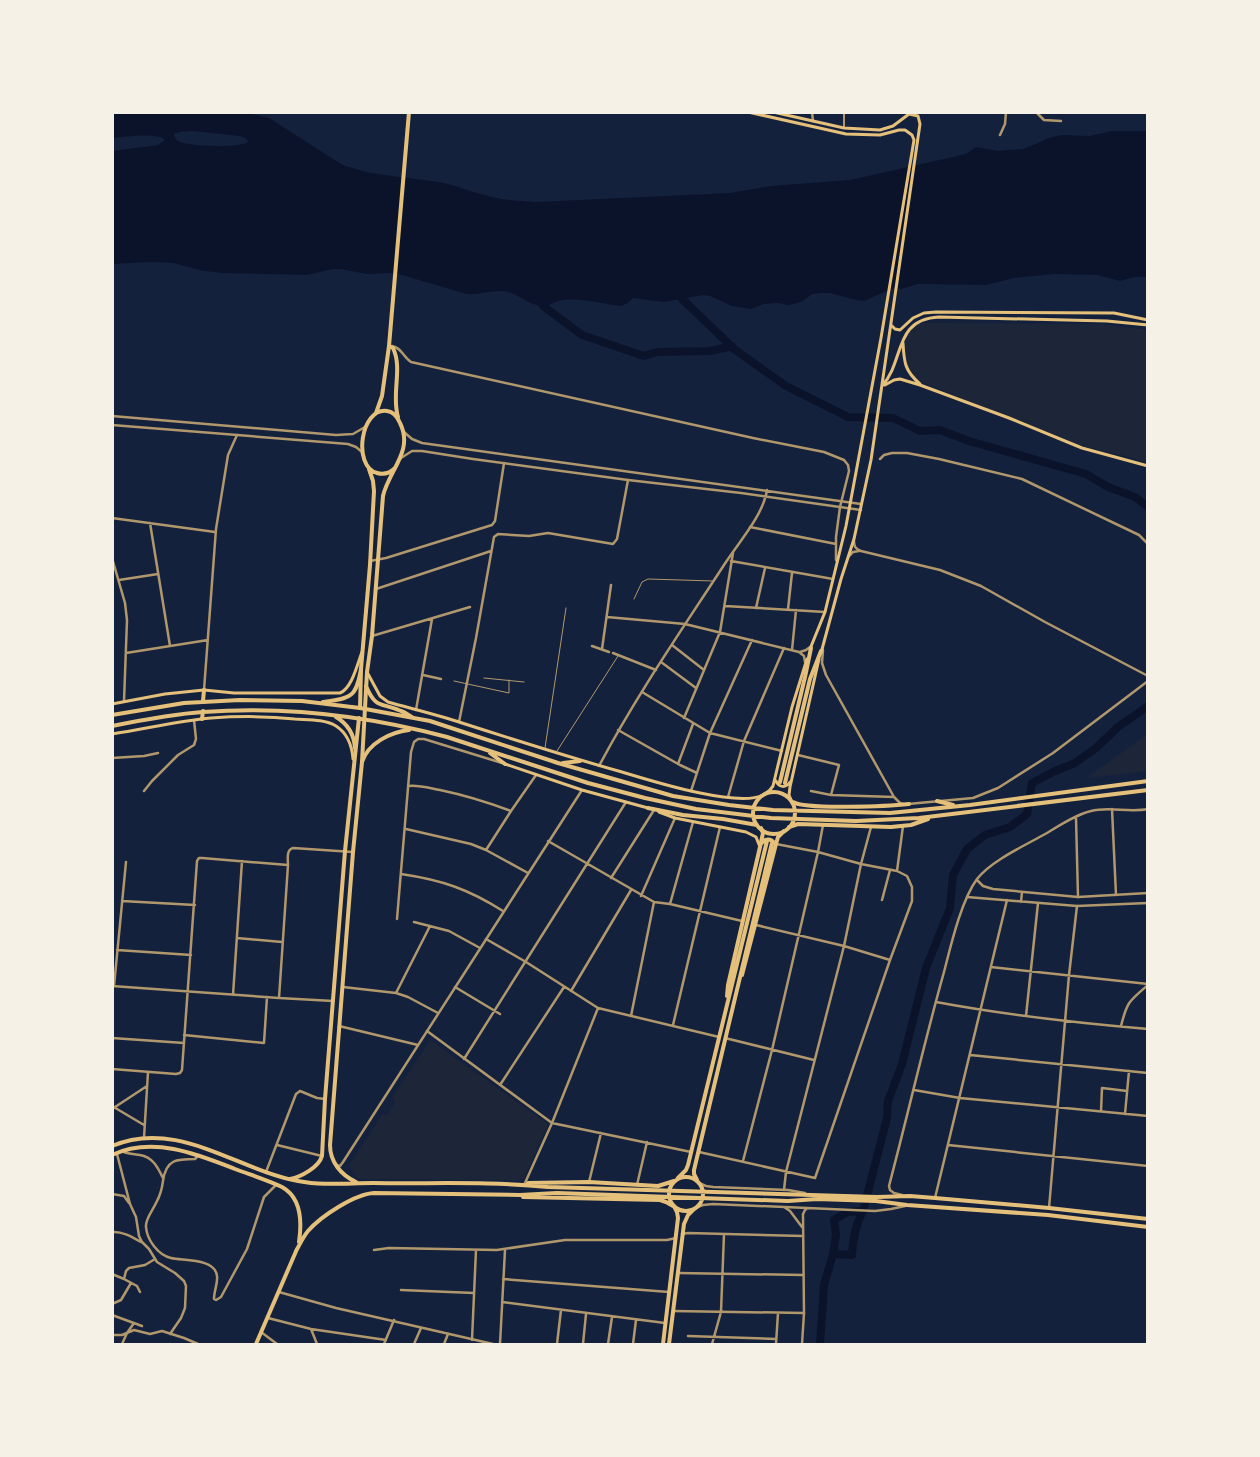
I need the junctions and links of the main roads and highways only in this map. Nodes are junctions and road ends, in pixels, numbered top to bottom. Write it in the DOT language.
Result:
graph roads {
  1 [pos="408,112"];
  2 [pos="748,112"];
  3 [pos="773,112"];
  4 [pos="909,113"];
  5 [pos="919,114"];
  6 [pos="870,130"];
  7 [pos="870,135"];
  8 [pos="997,312"];
  9 [pos="997,319"];
  10 [pos="1148,320"];
  11 [pos="891,325"];
  12 [pos="1148,325"];
  13 [pos="903,342"];
  14 [pos="389,346"];
  15 [pos="920,384"];
  16 [pos="882,387"];
  17 [pos="374,415"];
  18 [pos="398,419"];
  19 [pos="1148,466"];
  20 [pos="368,467"];
  21 [pos="395,468"];
  22 [pos="364,643"];
  23 [pos="811,646"];
  24 [pos="821,651"];
  25 [pos="361,669"];
  26 [pos="367,672"];
  27 [pos="366,686"];
  28 [pos="204,690"];
  29 [pos="203,701"];
  30 [pos="317,703"];
  31 [pos="112,704"];
  32 [pos="360,708"];
  33 [pos="365,709"];
  34 [pos="203,712"];
  35 [pos="112,715"];
  36 [pos="332,715"];
  37 [pos="359,718"];
  38 [pos="414,718"];
  39 [pos="202,719"];
  40 [pos="366,719"];
  41 [pos="112,726"];
  42 [pos="417,730"];
  43 [pos="112,734"];
  44 [pos="355,748"];
  45 [pos="486,750"];
  46 [pos="580,761"];
  47 [pos="362,762"];
  48 [pos="558,762"];
  49 [pos="354,763"];
  50 [pos="506,764"];
  51 [pos="776,778"];
  52 [pos="791,780"];
  53 [pos="1148,781"];
  54 [pos="1148,790"];
  55 [pos="764,795"];
  56 [pos="791,801"];
  57 [pos="937,801"];
  58 [pos="910,804"];
  59 [pos="961,806"];
  60 [pos="648,808"];
  61 [pos="937,816"];
  62 [pos="760,827"];
  63 [pos="789,827"];
  64 [pos="784,831"];
  65 [pos="771,843"];
  66 [pos="760,848"];
  67 [pos="774,851"];
  68 [pos="726,1006"];
  69 [pos="732,1006"];
  70 [pos="112,1146"];
  71 [pos="201,1146"];
  72 [pos="116,1153"];
  73 [pos="199,1155"];
  74 [pos="285,1178"];
  75 [pos="678,1178"];
  76 [pos="674,1181"];
  77 [pos="698,1181"];
  78 [pos="361,1183"];
  79 [pos="508,1184"];
  80 [pos="506,1195"];
  81 [pos="816,1196"];
  82 [pos="877,1199"];
  83 [pos="674,1206"];
  84 [pos="695,1208"];
  85 [pos="1148,1219"];
  86 [pos="1148,1227"];
  87 [pos="296,1251"];
  88 [pos="256,1344"];
  89 [pos="662,1344"];
  90 [pos="669,1344"];
  1 -- 14 [label="main road"];
  2 -- 7 [label="main road"];
  3 -- 6 [label="main road"];
  4 -- 5 [label="main road"];
  4 -- 6 [label="main road"];
  5 -- 11 [label="main road"];
  6 -- 7 [label="main road"];
  7 -- 23 [label="main road"];
  8 -- 9 [label="main road"];
  8 -- 10 [label="main road"];
  8 -- 11 [label="main road"];
  9 -- 12 [label="main road"];
  9 -- 13 [label="main road"];
  11 -- 16 [label="main road"];
  13 -- 15 [label="main road"];
  13 -- 16 [label="main road"];
  14 -- 17 [label="main road"];
  14 -- 18 [label="main road"];
  15 -- 16 [label="main road"];
  15 -- 19 [label="main road"];
  16 -- 24 [label="main road"];
  17 -- 18 [label="main road"];
  17 -- 20 [label="main road"];
  18 -- 21 [label="main road"];
  20 -- 21 [label="main road"];
  20 -- 22 [label="main road"];
  21 -- 26 [label="main road"];
  22 -- 25 [label="main road"];
  22 -- 28 [label="main road"];
  23 -- 24 [label="main road"];
  23 -- 51 [label="main road"];
  24 -- 52 [label="main road"];
  25 -- 30 [label="main road"];
  25 -- 32 [label="main road"];
  26 -- 27 [label="main road"];
  26 -- 46 [label="main road"];
  27 -- 33 [label="main road"];
  27 -- 38 [label="main road"];
  28 -- 29 [label="main road"];
  28 -- 31 [label="main road"];
  29 -- 30 [label="main road"];
  29 -- 35 [label="main road"];
  30 -- 32 [label="main road"];
  32 -- 33 [label="main road"];
  32 -- 37 [label="main road"];
  33 -- 38 [label="main road"];
  33 -- 40 [label="main road"];
  34 -- 36 [label="main road"];
  34 -- 39 [label="main road"];
  34 -- 41 [label="main road"];
  36 -- 37 [label="main road"];
  36 -- 44 [label="main road"];
  37 -- 40 [label="main road"];
  37 -- 44 [label="main road"];
  38 -- 48 [label="main road"];
  39 -- 43 [label="main road"];
  39 -- 49 [label="main road"];
  40 -- 42 [label="main road"];
  40 -- 47 [label="main road"];
  42 -- 45 [label="main road"];
  42 -- 47 [label="main road"];
  44 -- 49 [label="main road"];
  45 -- 50 [label="main road"];
  45 -- 61 [label="main road"];
  46 -- 48 [label="main road"];
  46 -- 55 [label="main road"];
  47 -- 78 [label="main road"];
  48 -- 59 [label="main road"];
  49 -- 74 [label="main road"];
  50 -- 60 [label="main road"];
  51 -- 52 [label="main road"];
  51 -- 55 [label="main road"];
  52 -- 56 [label="main road"];
  53 -- 59 [label="main road"];
  54 -- 61 [label="main road"];
  55 -- 56 [label="main road"];
  55 -- 62 [label="main road"];
  56 -- 58 [label="main road"];
  56 -- 63 [label="main road"];
  57 -- 59 [label="main road"];
  60 -- 62 [label="main road"];
  60 -- 66 [label="main road"];
  61 -- 63 [label="main road"];
  62 -- 64 [label="main road"];
  62 -- 66 [label="main road"];
  63 -- 64 [label="main road"];
  64 -- 65 [label="main road"];
  65 -- 67 [label="main road"];
  65 -- 68 [label="main road"];
  65 -- 69 [label="main road"];
  66 -- 67 [label="main road"];
  66 -- 68 [label="main road"];
  67 -- 69 [label="main road"];
  68 -- 75 [label="main road"];
  69 -- 77 [label="main road"];
  70 -- 71 [label="main road"];
  71 -- 73 [label="main road"];
  71 -- 74 [label="main road"];
  72 -- 73 [label="main road"];
  73 -- 87 [label="main road"];
  74 -- 78 [label="main road"];
  75 -- 76 [label="main road"];
  75 -- 77 [label="main road"];
  76 -- 79 [label="main road"];
  76 -- 83 [label="main road"];
  77 -- 84 [label="main road"];
  78 -- 79 [label="main road"];
  79 -- 81 [label="main road"];
  80 -- 81 [label="main road"];
  80 -- 83 [label="main road"];
  80 -- 87 [label="main road"];
  81 -- 82 [label="main road"];
  82 -- 85 [label="main road"];
  82 -- 86 [label="main road"];
  83 -- 84 [label="main road"];
  83 -- 89 [label="main road"];
  84 -- 90 [label="main road"];
  87 -- 88 [label="main road"];
}
